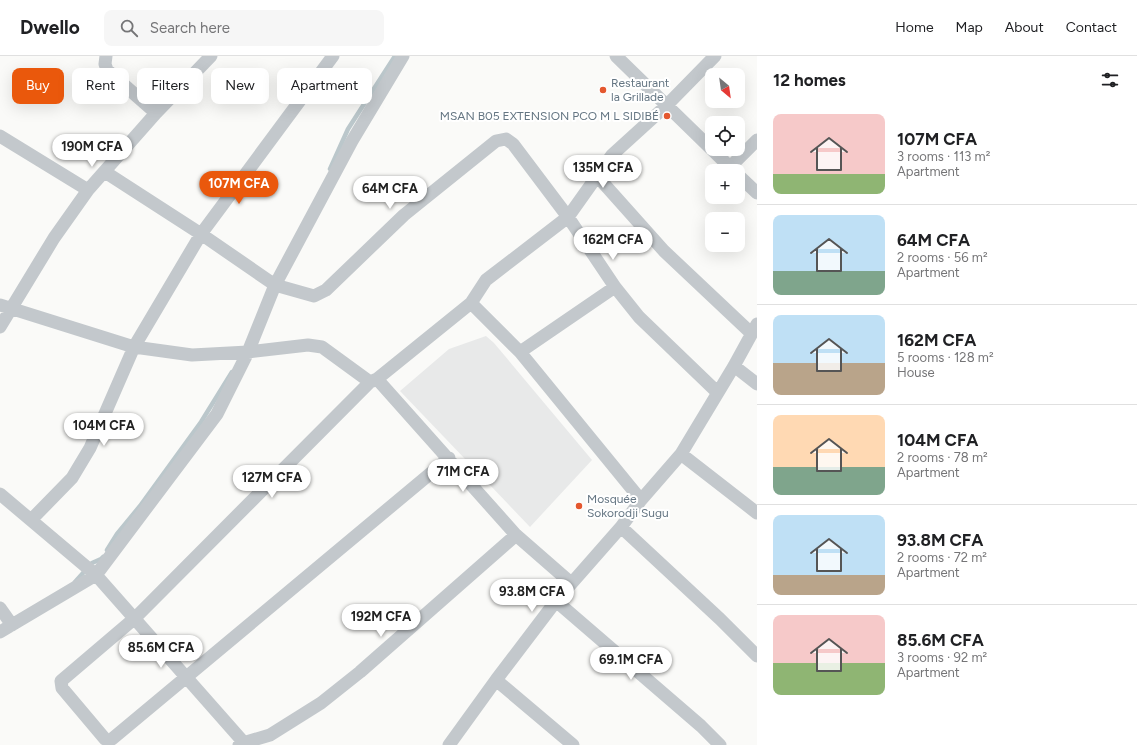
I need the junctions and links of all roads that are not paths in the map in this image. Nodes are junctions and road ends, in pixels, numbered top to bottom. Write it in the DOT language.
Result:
graph roads {
  1 [pos="106,56"];
  2 [pos="211,56"];
  3 [pos="333,56"];
  4 [pos="403,56"];
  5 [pos="616,56"];
  6 [pos="715,56"];
  7 [pos="667,105"];
  8 [pos="156,113"];
  9 [pos="0,136"];
  10 [pos="757,140"];
  11 [pos="727,164"];
  12 [pos="739,164"];
  13 [pos="105,172"];
  14 [pos="596,176"];
  15 [pos="745,182"];
  16 [pos="88,190"];
  17 [pos="757,193"];
  18 [pos="568,217"];
  19 [pos="201,234"];
  20 [pos="275,285"];
  21 [pos="615,287"];
  22 [pos="471,304"];
  23 [pos="6,307"];
  24 [pos="0,326"];
  25 [pos="754,328"];
  26 [pos="134,347"];
  27 [pos="248,352"];
  28 [pos="520,352"];
  29 [pos="734,366"];
  30 [pos="374,380"];
  31 [pos="757,384"];
  32 [pos="717,392"];
  33 [pos="681,454"];
  34 [pos="449,458"];
  35 [pos="0,494"];
  36 [pos="641,500"];
  37 [pos="757,513"];
  38 [pos="31,520"];
  39 [pos="621,527"];
  40 [pos="516,535"];
  41 [pos="96,575"];
  42 [pos="571,583"];
  43 [pos="556,601"];
  44 [pos="0,608"];
  45 [pos="135,618"];
  46 [pos="12,625"];
  47 [pos="0,632"];
  48 [pos="757,656"];
  49 [pos="186,678"];
  50 [pos="496,680"];
  51 [pos="243,744"];
  52 [pos="449,745"];
  53 [pos="573,745"];
  54 [pos="720,745"];
  1 -- 8 [label="street"];
  2 -- 8 [label="street"];
  3 -- 19 [label="street"];
  4 -- 20 [label="street"];
  5 -- 7 [label="street"];
  6 -- 7 [label="street"];
  7 -- 11 [label="street"];
  7 -- 14 [label="street"];
  8 -- 13 [label="street"];
  9 -- 16 [label="street"];
  10 -- 12 [label="street"];
  13 -- 16 [label="street"];
  13 -- 19 [label="street"];
  14 -- 18 [label="street"];
  14 -- 25 [label="street"];
  15 -- 17 [label="street"];
  16 -- 23 [label="street"];
  18 -- 20 [label="street"];
  18 -- 21 [label="street"];
  18 -- 22 [label="street"];
  19 -- 20 [label="street"];
  19 -- 26 [label="street"];
  20 -- 27 [label="street"];
  21 -- 28 [label="street"];
  21 -- 32 [label="street"];
  22 -- 28 [label="street"];
  22 -- 30 [label="street"];
  23 -- 24 [label="street"];
  23 -- 26 [label="street"];
  25 -- 29 [label="street"];
  26 -- 27 [label="street"];
  26 -- 38 [label="street"];
  27 -- 30 [label="street"];
  27 -- 41 [label="street"];
  28 -- 36 [label="street"];
  29 -- 31 [label="street"];
  29 -- 32 [label="street"];
  30 -- 34 [label="street"];
  30 -- 45 [label="street"];
  32 -- 33 [label="street"];
  33 -- 36 [label="street"];
  33 -- 37 [label="street"];
  34 -- 40 [label="street"];
  34 -- 49 [label="street"];
  35 -- 38 [label="street"];
  36 -- 39 [label="street"];
  38 -- 41 [label="street"];
  39 -- 42 [label="street"];
  39 -- 48 [label="street"];
  40 -- 42 [label="street"];
  40 -- 51 [label="street"];
  41 -- 45 [label="street"];
  41 -- 46 [label="street"];
  42 -- 43 [label="street"];
  43 -- 50 [label="street"];
  43 -- 54 [label="street"];
  44 -- 46 [label="street"];
  45 -- 49 [label="street"];
  45 -- 49 [label="street"];
  46 -- 47 [label="street"];
  49 -- 51 [label="street"];
  50 -- 52 [label="street"];
  50 -- 53 [label="street"];
}
